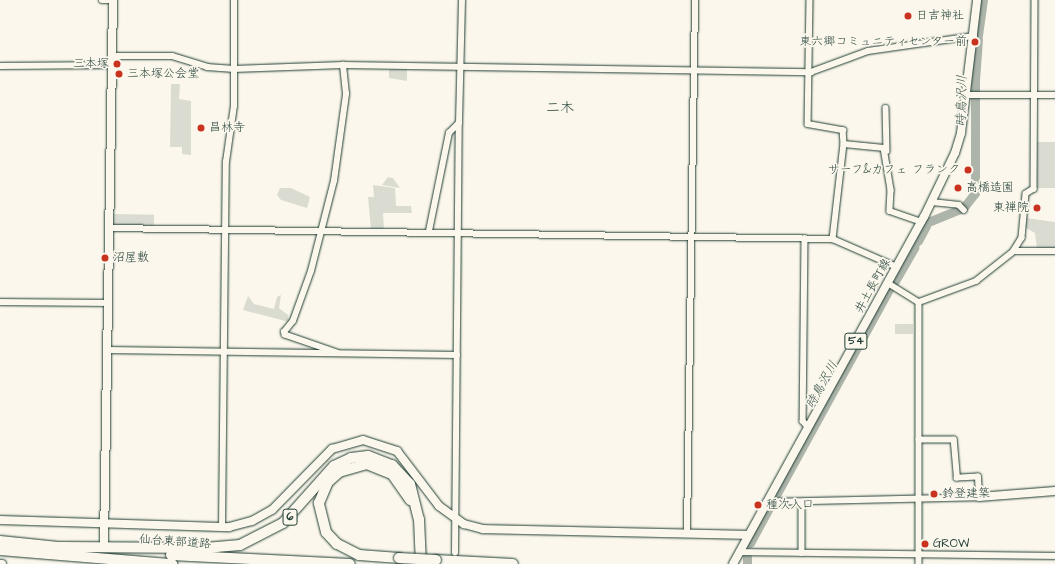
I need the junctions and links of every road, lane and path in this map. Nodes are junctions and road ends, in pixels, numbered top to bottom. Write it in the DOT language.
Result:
graph roads {
  1 [pos="102,0"];
  2 [pos="113,0"];
  3 [pos="234,0"];
  4 [pos="462,0"];
  5 [pos="695,0"];
  6 [pos="810,0"];
  7 [pos="978,0"];
  8 [pos="1035,0"];
  9 [pos="974,36"];
  10 [pos="112,56"];
  11 [pos="112,65"];
  12 [pos="343,65"];
  13 [pos="0,66"];
  14 [pos="460,66"];
  15 [pos="234,69"];
  16 [pos="694,71"];
  17 [pos="811,72"];
  18 [pos="972,95"];
  19 [pos="1034,95"];
  20 [pos="1055,95"];
  21 [pos="886,108"];
  22 [pos="459,123"];
  23 [pos="844,144"];
  24 [pos="886,152"];
  25 [pos="932,202"];
  26 [pos="964,210"];
  27 [pos="922,222"];
  28 [pos="110,228"];
  29 [pos="226,230"];
  30 [pos="321,230"];
  31 [pos="429,231"];
  32 [pos="458,232"];
  33 [pos="691,236"];
  34 [pos="805,238"];
  35 [pos="833,239"];
  36 [pos="1014,251"];
  37 [pos="1055,251"];
  38 [pos="897,267"];
  39 [pos="888,283"];
  40 [pos="0,302"];
  41 [pos="919,302"];
  42 [pos="108,303"];
  43 [pos="108,350"];
  44 [pos="224,351"];
  45 [pos="337,353"];
  46 [pos="456,355"];
  47 [pos="808,427"];
  48 [pos="918,440"];
  49 [pos="1055,491"];
  50 [pos="978,498"];
  51 [pos="918,501"];
  52 [pos="766,502"];
  53 [pos="802,502"];
  54 [pos="0,520"];
  55 [pos="455,520"];
  56 [pos="105,526"];
  57 [pos="222,527"];
  58 [pos="687,532"];
  59 [pos="748,535"];
  60 [pos="0,541"];
  61 [pos="104,542"];
  62 [pos="61,547"];
  63 [pos="0,550"];
  64 [pos="739,552"];
  65 [pos="455,553"];
  66 [pos="802,553"];
  67 [pos="919,554"];
  68 [pos="1055,556"];
  69 [pos="153,563"];
  70 [pos="172,564"];
  71 [pos="350,564"];
  72 [pos="415,564"];
  73 [pos="421,564"];
  74 [pos="513,564"];
  75 [pos="733,564"];
  76 [pos="919,564"];
  1 -- 2 [label="street"];
  2 -- 10 [label="street"];
  3 -- 15 [label="street"];
  4 -- 14 [label="street"];
  5 -- 16 [label="street"];
  6 -- 17 [label="street"];
  7 -- 9 [label="street, 井土長町線 / 54"];
  8 -- 19 [label="street"];
  9 -- 17 [label="street"];
  9 -- 18 [label="street, 井土長町線 / 54"];
  10 -- 11 [label="street"];
  10 -- 15 [label="street"];
  11 -- 13 [label="street"];
  11 -- 28 [label="street"];
  12 -- 14 [label="street"];
  12 -- 15 [label="street"];
  12 -- 30 [label="street"];
  14 -- 16 [label="street"];
  14 -- 22 [label="street"];
  15 -- 29 [label="street"];
  16 -- 17 [label="street"];
  16 -- 33 [label="street"];
  17 -- 23 [label="street"];
  18 -- 19 [label="street"];
  18 -- 25 [label="street, 井土長町線 / 54"];
  19 -- 20 [label="street"];
  19 -- 36 [label="street"];
  21 -- 24 [label="street"];
  22 -- 31 [label="street"];
  22 -- 32 [label="street"];
  23 -- 24 [label="street"];
  23 -- 35 [label="street"];
  24 -- 27 [label="street"];
  25 -- 26 [label="street"];
  25 -- 27 [label="street, 井土長町線 / 54"];
  27 -- 38 [label="street, 井土長町線 / 54"];
  28 -- 29 [label="street"];
  28 -- 42 [label="street"];
  29 -- 30 [label="street"];
  29 -- 44 [label="street"];
  30 -- 31 [label="street"];
  30 -- 45 [label="street"];
  31 -- 32 [label="street"];
  32 -- 33 [label="street"];
  32 -- 46 [label="street"];
  33 -- 34 [label="street"];
  33 -- 58 [label="street"];
  34 -- 35 [label="street"];
  34 -- 47 [label="street"];
  35 -- 38 [label="street"];
  36 -- 37 [label="street"];
  36 -- 41 [label="street"];
  38 -- 39 [label="street, 井土長町線 / 54"];
  39 -- 41 [label="street"];
  39 -- 47 [label="street, 井土長町線 / 54"];
  40 -- 42 [label="street"];
  41 -- 48 [label="street"];
  42 -- 43 [label="street"];
  43 -- 44 [label="street"];
  43 -- 56 [label="street"];
  44 -- 45 [label="street"];
  44 -- 57 [label="street"];
  45 -- 46 [label="street"];
  46 -- 55 [label="street"];
  47 -- 52 [label="street, 井土長町線 / 54"];
  48 -- 50 [label="street"];
  48 -- 51 [label="street"];
  49 -- 50 [label="street"];
  50 -- 51 [label="street"];
  51 -- 53 [label="street"];
  51 -- 67 [label="street"];
  52 -- 53 [label="street"];
  52 -- 59 [label="street, 井土長町線 / 54"];
  53 -- 66 [label="street"];
  54 -- 56 [label="street"];
  55 -- 57 [label="street"];
  55 -- 58 [label="street"];
  55 -- 65 [label="street"];
  56 -- 57 [label="street"];
  56 -- 61 [label="street"];
  58 -- 59 [label="street"];
  59 -- 64 [label="street, 井土長町線 / 54"];
  60 -- 62 [label="highway, 仙台東部道路"];
  62 -- 71 [label="highway, 仙台東部道路"];
  62 -- 73 [label="highway, 6"];
  63 -- 69 [label="highway, 仙台東部道路"];
  64 -- 66 [label="street"];
  64 -- 75 [label="street, 井土長町線 / 54"];
  66 -- 67 [label="street"];
  67 -- 68 [label="street"];
  67 -- 76 [label="street"];
  69 -- 70 [label="highway, 仙台東部道路"];
  72 -- 74 [label="highway, bridge"];
}
